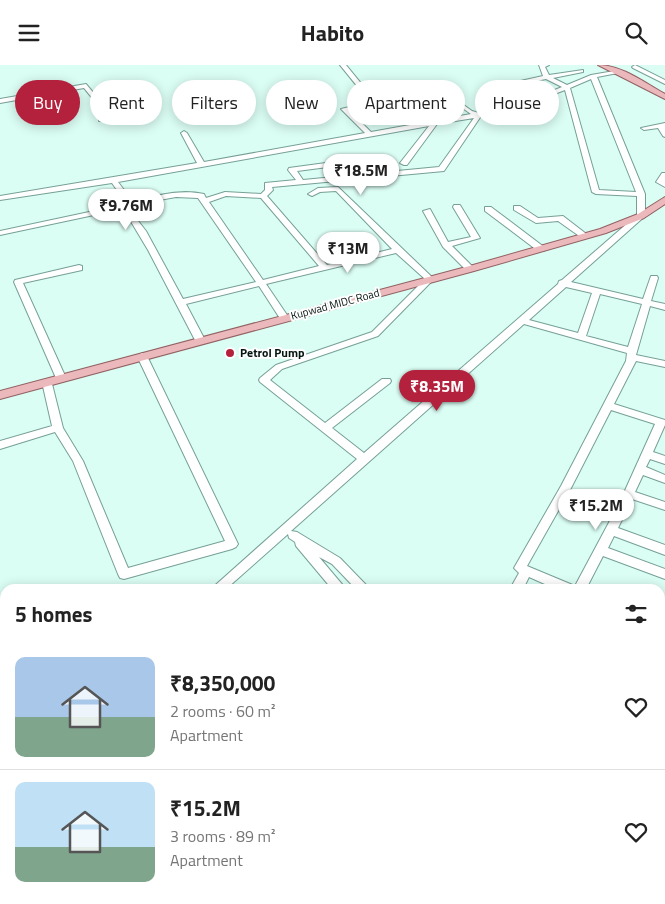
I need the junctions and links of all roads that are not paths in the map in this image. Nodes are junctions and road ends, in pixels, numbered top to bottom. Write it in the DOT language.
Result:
graph roads {
  1 [pos="342,65"];
  2 [pos="546,65"];
  3 [pos="602,65"];
  4 [pos="645,65"];
  5 [pos="636,67"];
  6 [pos="581,71"];
  7 [pos="617,71"];
  8 [pos="593,76"];
  9 [pos="547,77"];
  10 [pos="355,80"];
  11 [pos="532,80"];
  12 [pos="665,82"];
  13 [pos="566,87"];
  14 [pos="665,89"];
  15 [pos="559,90"];
  16 [pos="90,91"];
  17 [pos="654,91"];
  18 [pos="665,97"];
  19 [pos="0,101"];
  20 [pos="475,122"];
  21 [pos="360,125"];
  22 [pos="424,125"];
  23 [pos="433,125"];
  24 [pos="662,126"];
  25 [pos="644,129"];
  26 [pos="184,133"];
  27 [pos="369,135"];
  28 [pos="665,135"];
  29 [pos="292,160"];
  30 [pos="348,162"];
  31 [pos="404,163"];
  32 [pos="202,165"];
  33 [pos="665,175"];
  34 [pos="335,179"];
  35 [pos="114,181"];
  36 [pos="301,182"];
  37 [pos="665,185"];
  38 [pos="338,189"];
  39 [pos="312,194"];
  40 [pos="641,194"];
  41 [pos="263,196"];
  42 [pos="0,198"];
  43 [pos="665,200"];
  44 [pos="206,201"];
  45 [pos="457,207"];
  46 [pos="517,208"];
  47 [pos="130,209"];
  48 [pos="488,209"];
  49 [pos="427,211"];
  50 [pos="641,216"];
  51 [pos="0,233"];
  52 [pos="585,236"];
  53 [pos="446,245"];
  54 [pos="398,249"];
  55 [pos="541,249"];
  56 [pos="324,267"];
  57 [pos="79,268"];
  58 [pos="470,269"];
  59 [pos="654,278"];
  60 [pos="430,279"];
  61 [pos="261,283"];
  62 [pos="562,283"];
  63 [pos="597,291"];
  64 [pos="648,302"];
  65 [pos="179,303"];
  66 [pos="665,307"];
  67 [pos="284,318"];
  68 [pos="522,321"];
  69 [pos="581,337"];
  70 [pos="200,340"];
  71 [pos="632,354"];
  72 [pos="142,356"];
  73 [pos="665,364"];
  74 [pos="61,379"];
  75 [pos="386,381"];
  76 [pos="48,382"];
  77 [pos="0,395"];
  78 [pos="608,406"];
  79 [pos="663,419"];
  80 [pos="326,427"];
  81 [pos="58,428"];
  82 [pos="0,445"];
  83 [pos="647,454"];
  84 [pos="364,459"];
  85 [pos="665,461"];
  86 [pos="640,469"];
  87 [pos="665,479"];
  88 [pos="563,492"];
  89 [pos="629,493"];
  90 [pos="665,505"];
  91 [pos="621,511"];
  92 [pos="289,530"];
  93 [pos="611,530"];
  94 [pos="601,550"];
  95 [pos="665,550"];
  96 [pos="526,571"];
  97 [pos="665,574"];
  98 [pos="223,584"];
  99 [pos="336,584"];
  100 [pos="359,584"];
  101 [pos="519,584"];
  102 [pos="558,584"];
  103 [pos="583,584"];
  1 -- 10 [label="street"];
  2 -- 9 [label="street"];
  3 -- 7 [label="main road"];
  4 -- 5 [label="street"];
  5 -- 7 [label="street"];
  5 -- 12 [label="street"];
  6 -- 9 [label="street"];
  7 -- 8 [label="street"];
  7 -- 17 [label="main road"];
  8 -- 13 [label="street"];
  8 -- 40 [label="street"];
  9 -- 11 [label="street"];
  9 -- 13 [label="street"];
  13 -- 15 [label="street"];
  13 -- 40 [label="street"];
  14 -- 17 [label="street"];
  16 -- 19 [label="street"];
  17 -- 18 [label="main road"];
  20 -- 34 [label="street"];
  21 -- 27 [label="street"];
  22 -- 27 [label="street"];
  23 -- 31 [label="street"];
  24 -- 25 [label="street"];
  24 -- 28 [label="street"];
  26 -- 32 [label="street"];
  27 -- 29 [label="street"];
  29 -- 30 [label="street"];
  29 -- 32 [label="street"];
  29 -- 36 [label="street"];
  32 -- 35 [label="street"];
  33 -- 37 [label="street"];
  34 -- 36 [label="street"];
  34 -- 38 [label="street"];
  35 -- 42 [label="street"];
  35 -- 47 [label="street"];
  36 -- 41 [label="street"];
  38 -- 39 [label="street"];
  38 -- 54 [label="street"];
  40 -- 50 [label="street"];
  41 -- 44 [label="street"];
  41 -- 56 [label="street"];
  43 -- 50 [label="main road, Kupwad MIDC Road"];
  44 -- 47 [label="street"];
  44 -- 61 [label="street"];
  45 -- 53 [label="street"];
  46 -- 52 [label="street"];
  47 -- 51 [label="street"];
  47 -- 65 [label="street"];
  48 -- 55 [label="street"];
  49 -- 53 [label="street"];
  50 -- 52 [label="main road, Kupwad MIDC Road"];
  50 -- 62 [label="street"];
  52 -- 55 [label="main road, Kupwad MIDC Road"];
  53 -- 58 [label="street"];
  54 -- 56 [label="street"];
  54 -- 60 [label="street"];
  55 -- 58 [label="main road, Kupwad MIDC Road"];
  56 -- 61 [label="street"];
  57 -- 74 [label="street"];
  58 -- 60 [label="main road, Kupwad MIDC Road"];
  59 -- 64 [label="street"];
  60 -- 67 [label="main road, Kupwad MIDC Road"];
  60 -- 80 [label="street"];
  61 -- 65 [label="street"];
  61 -- 67 [label="street"];
  62 -- 63 [label="street"];
  62 -- 68 [label="street"];
  63 -- 64 [label="street"];
  63 -- 69 [label="street"];
  64 -- 66 [label="street"];
  64 -- 71 [label="street"];
  65 -- 70 [label="street"];
  67 -- 70 [label="main road, Kupwad MIDC Road"];
  68 -- 69 [label="street"];
  68 -- 84 [label="street"];
  69 -- 71 [label="street"];
  70 -- 72 [label="main road, Kupwad MIDC Road"];
  71 -- 73 [label="street"];
  71 -- 78 [label="street"];
  72 -- 74 [label="main road, Kupwad MIDC Road"];
  72 -- 81 [label="street"];
  74 -- 76 [label="main road, Kupwad MIDC Road"];
  75 -- 80 [label="street"];
  76 -- 77 [label="main road, Kupwad MIDC Road"];
  76 -- 81 [label="street"];
  78 -- 79 [label="street"];
  78 -- 88 [label="street"];
  79 -- 83 [label="street"];
  80 -- 84 [label="street"];
  81 -- 82 [label="street"];
  83 -- 85 [label="street"];
  83 -- 86 [label="street"];
  84 -- 92 [label="street"];
  86 -- 87 [label="street"];
  86 -- 89 [label="street"];
  88 -- 91 [label="street"];
  88 -- 96 [label="street"];
  89 -- 90 [label="street"];
  89 -- 91 [label="street"];
  91 -- 93 [label="street"];
  92 -- 98 [label="street"];
  92 -- 99 [label="street"];
  92 -- 100 [label="street"];
  93 -- 94 [label="street"];
  93 -- 95 [label="street"];
  94 -- 97 [label="street"];
  94 -- 103 [label="street"];
  96 -- 101 [label="street"];
  96 -- 102 [label="street"];
}
